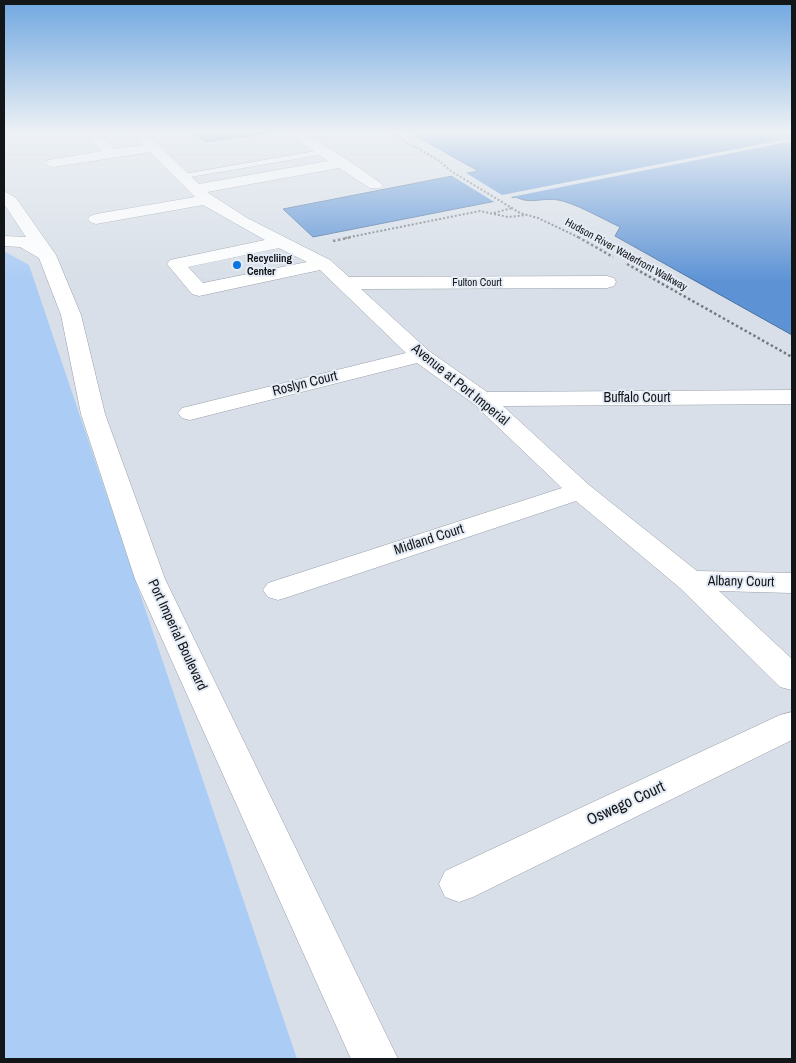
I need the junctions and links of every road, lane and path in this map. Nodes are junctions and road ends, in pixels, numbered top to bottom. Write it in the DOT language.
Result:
graph roads {
  1 [pos="189,182"];
  2 [pos="221,182"];
  3 [pos="238,182"];
  4 [pos="370,182"];
  5 [pos="468,182"];
  6 [pos="375,185"];
  7 [pos="196,189"];
  8 [pos="6,200"];
  9 [pos="512,208"];
  10 [pos="494,213"];
  11 [pos="528,215"];
  12 [pos="96,219"];
  13 [pos="4,240"];
  14 [pos="286,245"];
  15 [pos="47,255"];
  16 [pos="618,259"];
  17 [pos="324,264"];
  18 [pos="626,264"];
  19 [pos="607,282"];
  20 [pos="346,283"];
  21 [pos="420,356"];
  22 [pos="792,357"];
  23 [pos="792,398"];
  24 [pos="482,399"];
  25 [pos="190,413"];
  26 [pos="580,491"];
  27 [pos="690,581"];
  28 [pos="792,583"];
  29 [pos="278,590"];
  30 [pos="792,678"];
  31 [pos="792,725"];
  32 [pos="459,884"];
  33 [pos="375,1059"];
  1 -- 7 [label="street, Avenue at Port Imperial"];
  2 -- 7 [label="lane"];
  3 -- 7 [label="street"];
  4 -- 6 [label="street"];
  5 -- 9 [label="path, Hudson River Waterfront Walkway"];
  7 -- 12 [label="street"];
  7 -- 14 [label="street, Avenue at Port Imperial"];
  8 -- 15 [label="street, Port Imperial Boulevard"];
  9 -- 10 [label="path"];
  9 -- 11 [label="path, Hudson River Waterfront Walkway"];
  10 -- 11 [label="path"];
  10 -- 14 [label="path"];
  11 -- 16 [label="path, Hudson River Waterfront Walkway"];
  13 -- 15 [label="street"];
  14 -- 17 [label="street, Avenue at Port Imperial"];
  14 -- 17 [label="street"];
  15 -- 33 [label="street, Port Imperial Boulevard"];
  17 -- 20 [label="street, Avenue at Port Imperial"];
  18 -- 22 [label="path, Hudson River Waterfront Walkway"];
  19 -- 20 [label="street, Fulton Court"];
  20 -- 21 [label="street, Avenue at Port Imperial"];
  21 -- 24 [label="street, Avenue at Port Imperial"];
  21 -- 25 [label="street, Roslyn Court"];
  23 -- 24 [label="street, Buffalo Court"];
  24 -- 26 [label="street, Avenue at Port Imperial"];
  26 -- 27 [label="street, Avenue at Port Imperial"];
  26 -- 29 [label="street, Midland Court"];
  27 -- 28 [label="street, Albany Court"];
  27 -- 30 [label="street, Avenue at Port Imperial"];
  31 -- 32 [label="street, Oswego Court"];
}
